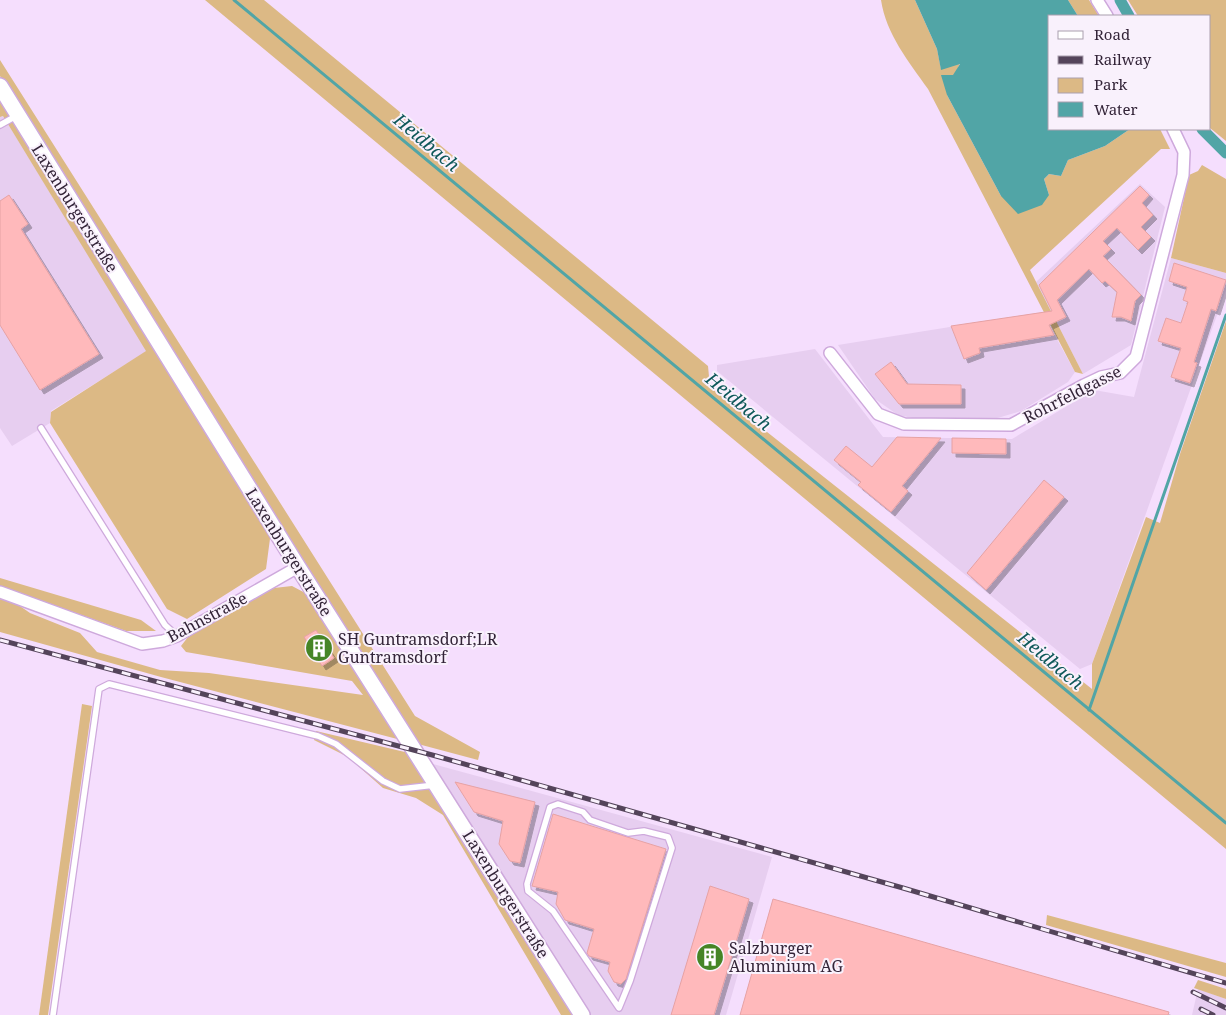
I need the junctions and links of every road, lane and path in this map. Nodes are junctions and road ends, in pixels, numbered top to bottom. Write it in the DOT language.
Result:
graph roads {
  1 [pos="1097,0"];
  2 [pos="1105,15"];
  3 [pos="0,86"];
  4 [pos="18,115"];
  5 [pos="0,125"];
  6 [pos="1173,130"];
  7 [pos="830,353"];
  8 [pos="41,428"];
  9 [pos="298,567"];
  10 [pos="0,592"];
  11 [pos="177,636"];
  12 [pos="437,785"];
  13 [pos="619,1008"];
  14 [pos="53,1015"];
  15 [pos="582,1015"];
  16 [pos="616,1015"];
  1 -- 2 [label="street"];
  3 -- 4 [label="street, Laxenburgerstraße"];
  4 -- 5 [label="lane"];
  4 -- 9 [label="street, Laxenburgerstraße"];
  6 -- 7 [label="street, Rohrfeldgasse"];
  8 -- 11 [label="lane"];
  9 -- 11 [label="street, Bahnstraße"];
  9 -- 12 [label="street, Laxenburgerstraße"];
  10 -- 11 [label="street, Bahnstraße"];
  12 -- 14 [label="lane"];
  12 -- 15 [label="street, Laxenburgerstraße"];
  13 -- 13 [label="lane"];
  13 -- 16 [label="lane"];
}
